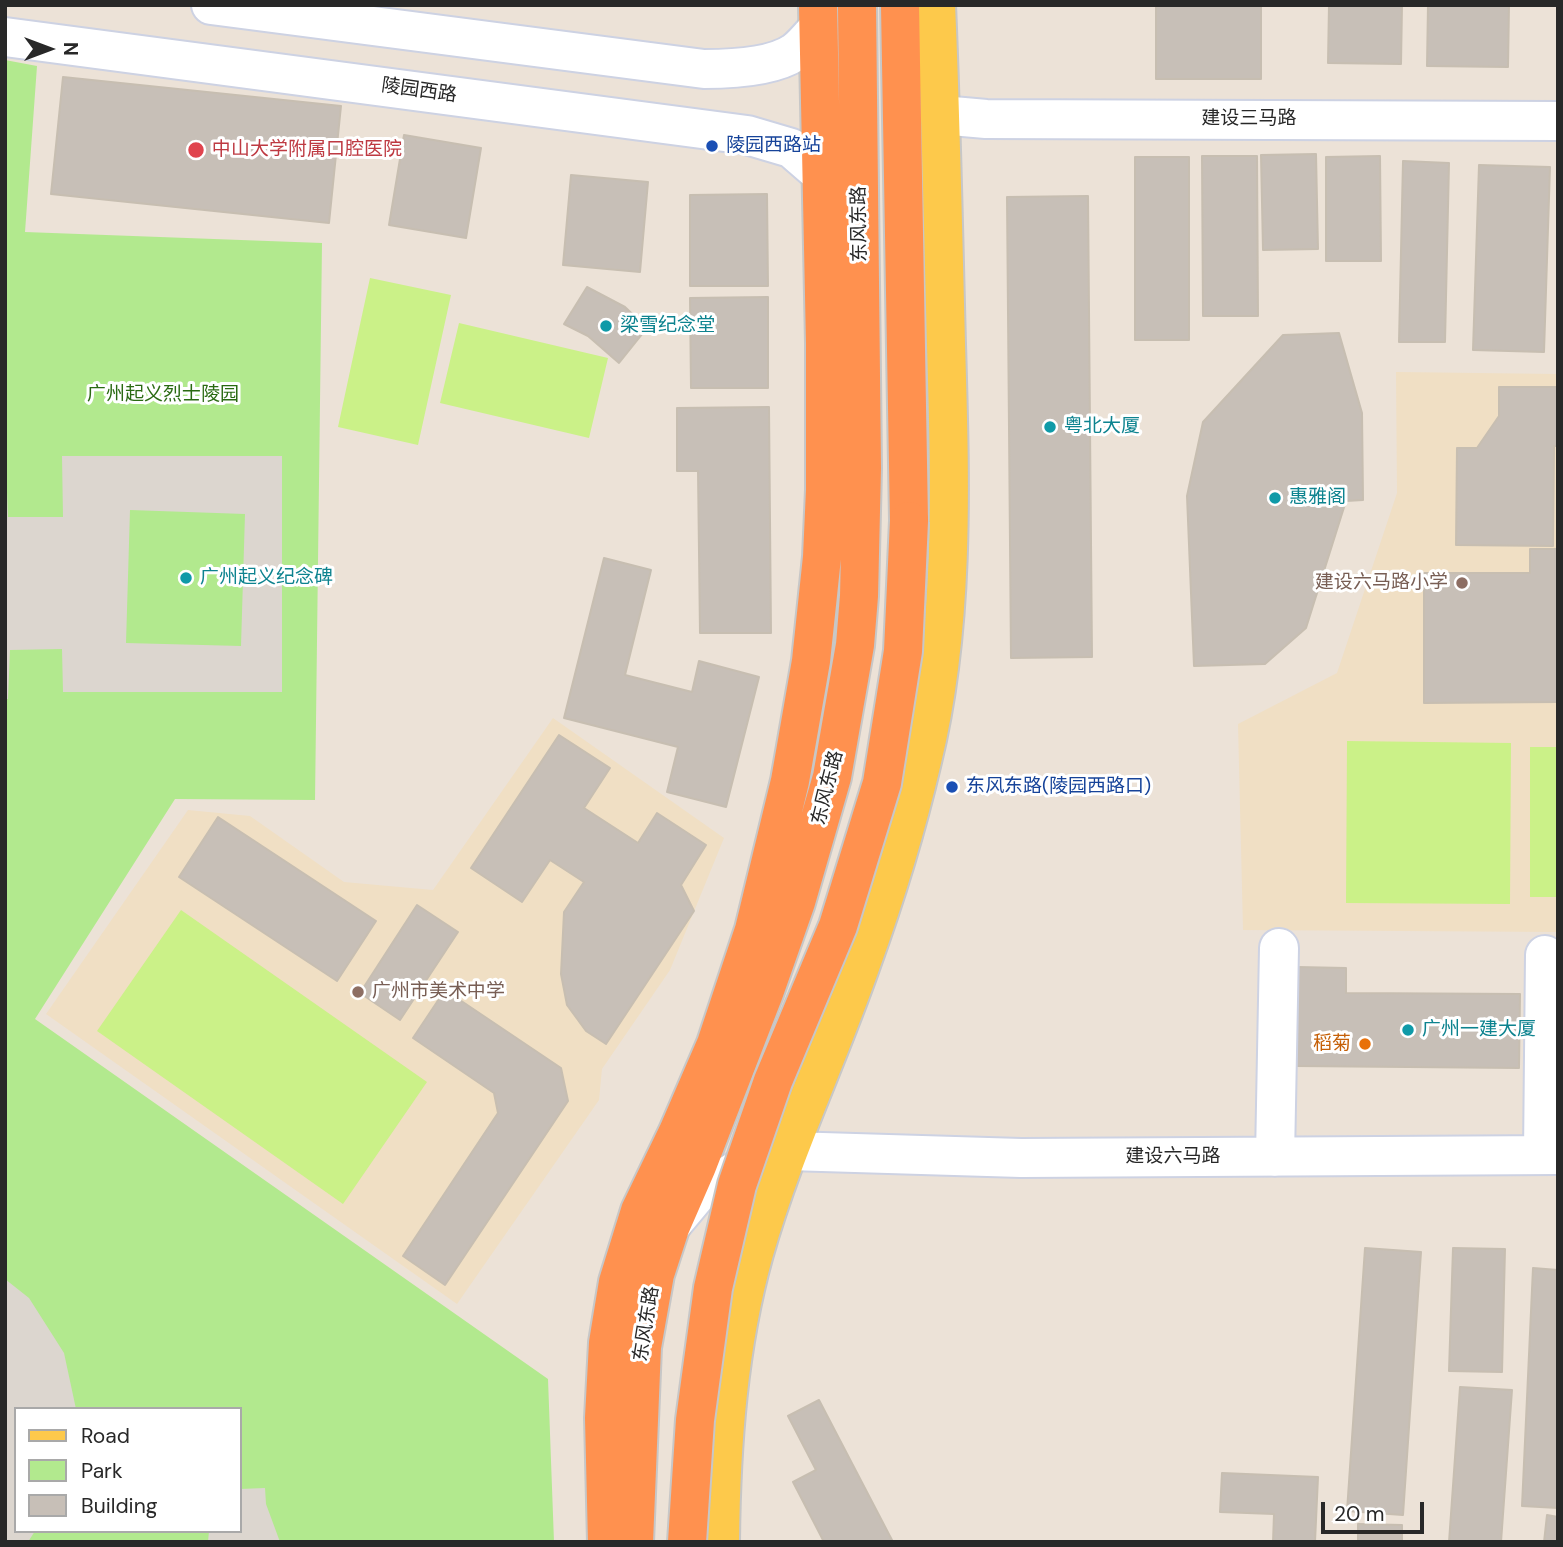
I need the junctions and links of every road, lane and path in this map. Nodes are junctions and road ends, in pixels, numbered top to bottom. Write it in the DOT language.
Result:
graph roads {
  1 [pos="211,5"];
  2 [pos="857,5"];
  3 [pos="900,5"];
  4 [pos="936,5"];
  5 [pos="818,17"];
  6 [pos="5,37"];
  7 [pos="717,69"];
  8 [pos="941,115"];
  9 [pos="1558,121"];
  10 [pos="714,131"];
  11 [pos="821,174"];
  12 [pos="1279,948"];
  13 [pos="1545,955"];
  14 [pos="789,1151"];
  15 [pos="1550,1154"];
  16 [pos="1275,1157"];
  17 [pos="670,1228"];
  18 [pos="607,1542"];
  19 [pos="634,1542"];
  20 [pos="687,1542"];
  21 [pos="720,1542"];
  1 -- 7 [label="street"];
  2 -- 17 [label="highway, 东风东路"];
  3 -- 20 [label="highway, bridge"];
  4 -- 8 [label="main road"];
  5 -- 7 [label="street"];
  5 -- 11 [label="highway, 东风东路"];
  6 -- 10 [label="street, 陵园西路"];
  7 -- 10 [label="street"];
  8 -- 9 [label="street, 建设三马路"];
  8 -- 14 [label="main road"];
  10 -- 11 [label="street, 陵园西路"];
  11 -- 18 [label="highway, 东风东路"];
  12 -- 16 [label="street"];
  13 -- 15 [label="street"];
  14 -- 16 [label="street, 建设六马路"];
  14 -- 17 [label="street, 建设六马路"];
  14 -- 21 [label="main road"];
  15 -- 16 [label="street, 建设六马路"];
  17 -- 19 [label="highway, 东风东路"];
}
